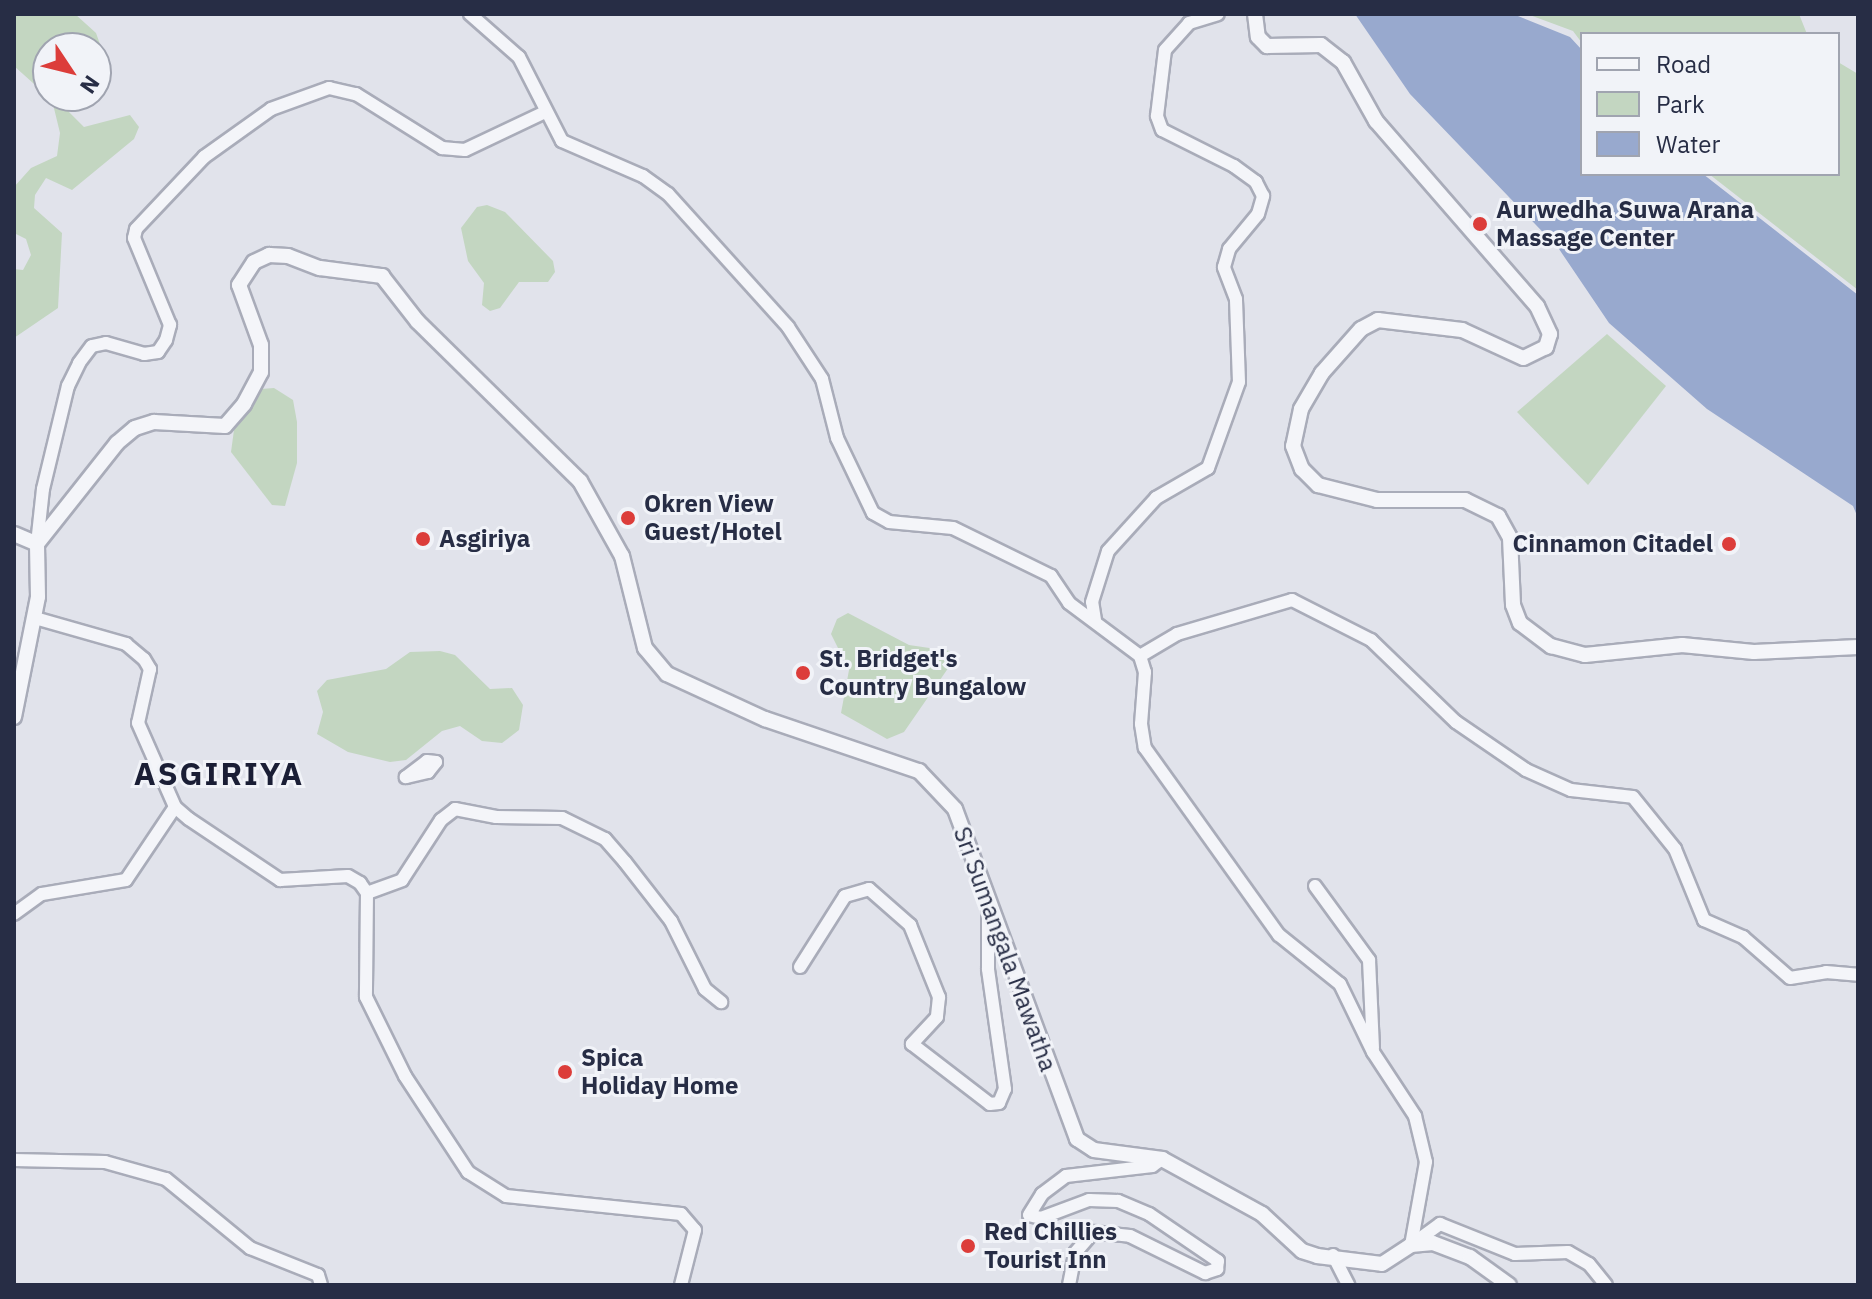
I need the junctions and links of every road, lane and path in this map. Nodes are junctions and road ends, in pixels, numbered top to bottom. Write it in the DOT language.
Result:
graph roads {
  1 [pos="470,14"];
  2 [pos="1218,14"];
  3 [pos="1255,14"];
  4 [pos="545,112"];
  5 [pos="14,534"];
  6 [pos="37,544"];
  7 [pos="35,618"];
  8 [pos="1095,620"];
  9 [pos="1858,647"];
  10 [pos="1140,656"];
  11 [pos="14,717"];
  12 [pos="175,807"];
  13 [pos="1315,886"];
  14 [pos="367,893"];
  15 [pos="988,904"];
  16 [pos="14,914"];
  17 [pos="800,967"];
  18 [pos="1858,975"];
  19 [pos="721,1002"];
  20 [pos="1373,1052"];
  21 [pos="1162,1159"];
  22 [pos="14,1160"];
  23 [pos="1411,1245"];
  24 [pos="1333,1255"];
  25 [pos="321,1285"];
  26 [pos="681,1285"];
  27 [pos="1069,1285"];
  28 [pos="1348,1285"];
  29 [pos="1509,1285"];
  30 [pos="1606,1285"];
  1 -- 4 [label="street"];
  2 -- 8 [label="street"];
  3 -- 9 [label="street"];
  4 -- 6 [label="street"];
  4 -- 8 [label="street"];
  5 -- 6 [label="street"];
  6 -- 7 [label="street"];
  6 -- 15 [label="street, Sri Sumangala Mawatha"];
  7 -- 11 [label="street"];
  7 -- 12 [label="street"];
  8 -- 10 [label="street"];
  10 -- 18 [label="street"];
  10 -- 20 [label="street"];
  12 -- 14 [label="street"];
  12 -- 16 [label="street"];
  13 -- 20 [label="street"];
  14 -- 19 [label="street"];
  14 -- 26 [label="street"];
  15 -- 17 [label="street"];
  15 -- 21 [label="street, Sri Sumangala Mawatha"];
  20 -- 23 [label="street"];
  21 -- 24 [label="street, Sri Sumangala Mawatha"];
  21 -- 27 [label="street"];
  22 -- 25 [label="street"];
  23 -- 24 [label="street, Sri Sumangala Mawatha"];
  23 -- 29 [label="street"];
  23 -- 30 [label="street"];
  24 -- 28 [label="street"];
}
